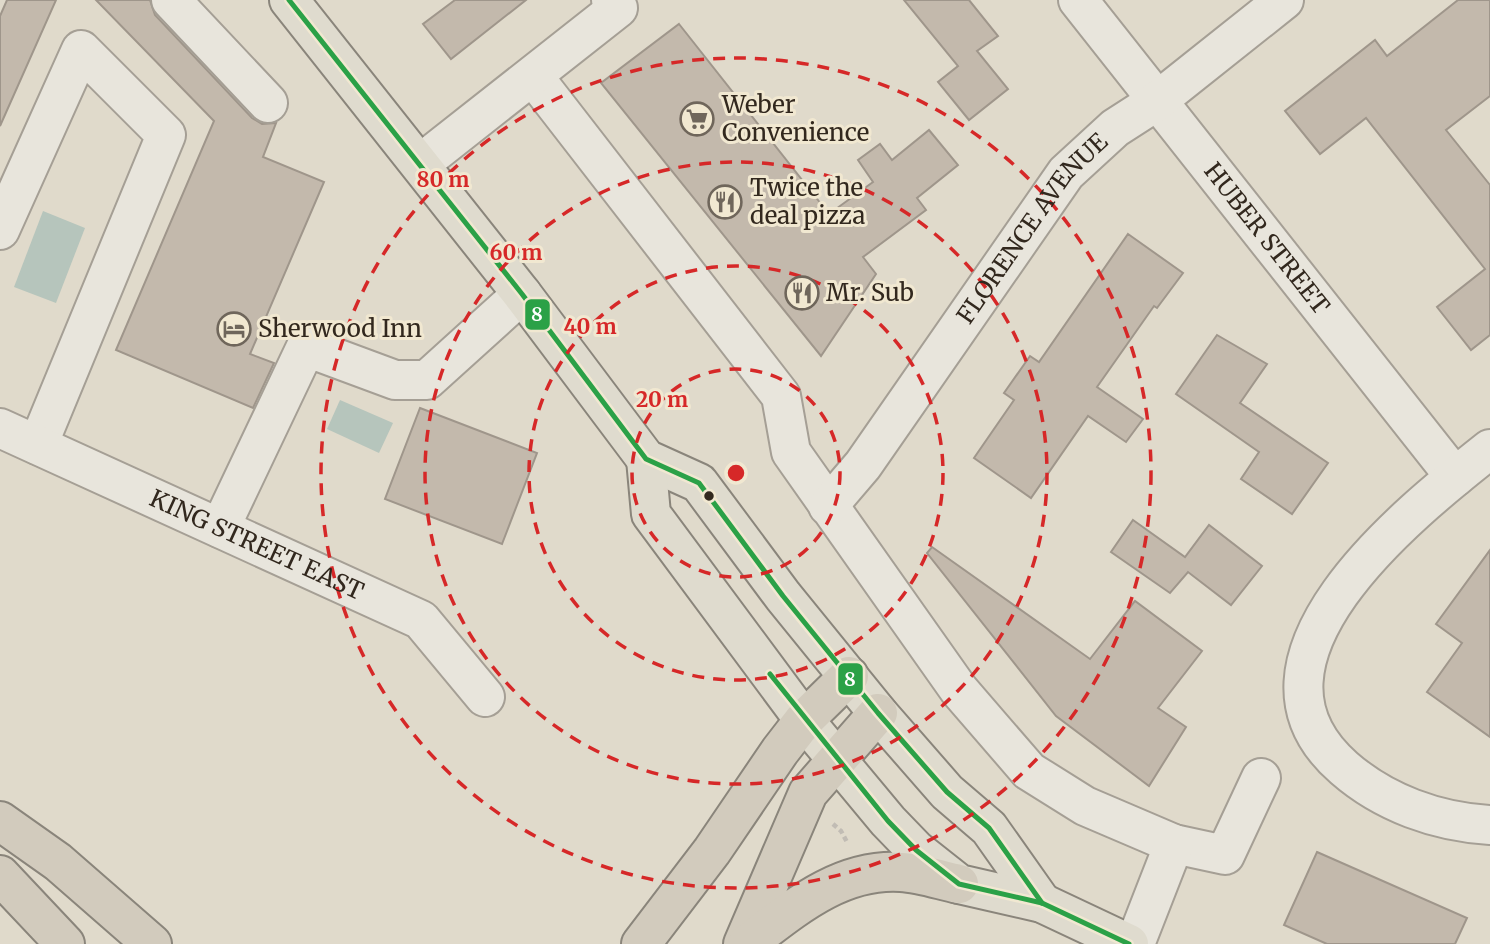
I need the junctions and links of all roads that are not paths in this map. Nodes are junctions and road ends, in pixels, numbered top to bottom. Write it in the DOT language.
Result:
graph roads {
  1 [pos="171,0"];
  2 [pos="289,0"];
  3 [pos="611,0"];
  4 [pos="1078,0"];
  5 [pos="1284,0"];
  6 [pos="533,76"];
  7 [pos="1157,101"];
  8 [pos="268,103"];
  9 [pos="419,164"];
  10 [pos="0,230"];
  11 [pos="0,239"];
  12 [pos="0,257"];
  13 [pos="522,294"];
  14 [pos="0,428"];
  15 [pos="38,445"];
  16 [pos="1490,449"];
  17 [pos="646,458"];
  18 [pos="1455,477"];
  19 [pos="828,506"];
  20 [pos="220,528"];
  21 [pos="849,676"];
  22 [pos="485,697"];
  23 [pos="878,713"];
  24 [pos="804,720"];
  25 [pos="837,760"];
  26 [pos="1261,778"];
  27 [pos="0,821"];
  28 [pos="1490,825"];
  29 [pos="1174,844"];
  30 [pos="0,875"];
  31 [pos="959,884"];
  32 [pos="1042,903"];
  33 [pos="65,944"];
  34 [pos="152,944"];
  35 [pos="641,944"];
  36 [pos="745,944"];
  37 [pos="1129,944"];
  38 [pos="1135,944"];
  1 -- 8 [label="street"];
  2 -- 9 [label="main road"];
  3 -- 6 [label="street"];
  4 -- 7 [label="street, HUBER STREET"];
  5 -- 7 [label="street, FLORENCE AVENUE"];
  6 -- 9 [label="street"];
  6 -- 19 [label="street"];
  7 -- 18 [label="street, HUBER STREET"];
  7 -- 19 [label="street, FLORENCE AVENUE"];
  9 -- 13 [label="main road"];
  10 -- 15 [label="street"];
  11 -- 12 [label="street"];
  13 -- 17 [label="main road"];
  13 -- 20 [label="street"];
  14 -- 15 [label="street, KING STREET EAST"];
  15 -- 20 [label="street, KING STREET EAST"];
  16 -- 18 [label="street"];
  17 -- 21 [label="main road"];
  17 -- 24 [label="main road"];
  18 -- 28 [label="street"];
  19 -- 29 [label="street"];
  20 -- 22 [label="street, KING STREET EAST"];
  21 -- 23 [label="main road"];
  21 -- 24 [label="highway"];
  23 -- 25 [label="highway"];
  23 -- 32 [label="main road"];
  24 -- 25 [label="main road"];
  24 -- 35 [label="highway"];
  25 -- 31 [label="main road"];
  25 -- 36 [label="highway"];
  26 -- 29 [label="street"];
  27 -- 34 [label="highway"];
  29 -- 38 [label="street"];
  30 -- 33 [label="highway"];
  31 -- 32 [label="main road"];
  31 -- 36 [label="highway"];
  32 -- 37 [label="main road"];
}
